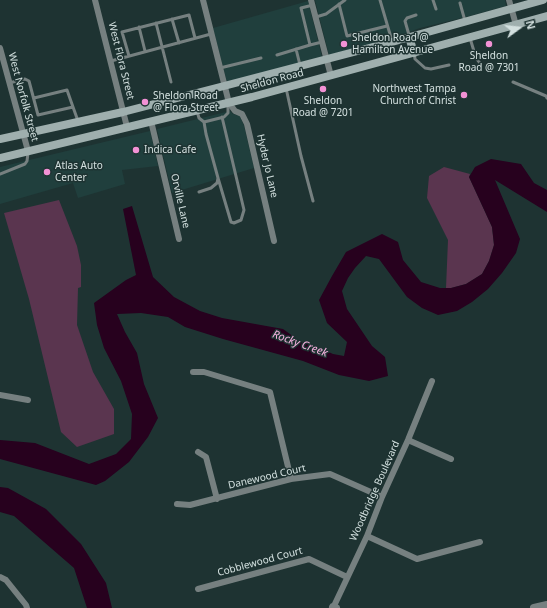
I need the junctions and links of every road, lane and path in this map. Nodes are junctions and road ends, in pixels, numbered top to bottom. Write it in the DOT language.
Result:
graph roads {
  1 [pos="95,0"];
  2 [pos="203,0"];
  3 [pos="345,0"];
  4 [pos="380,0"];
  5 [pos="433,0"];
  6 [pos="509,0"];
  7 [pos="543,0"];
  8 [pos="312,2"];
  9 [pos="460,3"];
  10 [pos="339,4"];
  11 [pos="436,9"];
  12 [pos="511,9"];
  13 [pos="416,14"];
  14 [pos="547,16"];
  15 [pos="316,17"];
  16 [pos="172,19"];
  17 [pos="465,21"];
  18 [pos="156,23"];
  19 [pos="516,24"];
  20 [pos="387,26"];
  21 [pos="139,28"];
  22 [pos="211,34"];
  23 [pos="409,37"];
  24 [pos="195,38"];
  25 [pos="470,38"];
  26 [pos="322,42"];
  27 [pos="392,42"];
  28 [pos="178,43"];
  29 [pos="310,46"];
  30 [pos="162,47"];
  31 [pos="0,48"];
  32 [pos="296,49"];
  33 [pos="145,51"];
  34 [pos="414,53"];
  35 [pos="277,55"];
  36 [pos="129,56"];
  37 [pos="261,58"];
  38 [pos="327,59"];
  39 [pos="110,61"];
  40 [pos="480,63"];
  41 [pos="449,65"];
  42 [pos="300,66"];
  43 [pos="220,68"];
  44 [pos="331,76"];
  45 [pos="9,82"];
  46 [pos="171,82"];
  47 [pos="512,82"];
  48 [pos="224,86"];
  49 [pos="286,88"];
  50 [pos="34,98"];
  51 [pos="547,98"];
  52 [pos="229,102"];
  53 [pos="73,107"];
  54 [pos="197,110"];
  55 [pos="123,112"];
  56 [pos="222,117"];
  57 [pos="151,121"];
  58 [pos="78,122"];
  59 [pos="204,122"];
  60 [pos="127,127"];
  61 [pos="22,134"];
  62 [pos="0,139"];
  63 [pos="28,151"];
  64 [pos="0,158"];
  65 [pos="0,174"];
  66 [pos="218,178"];
  67 [pos="199,192"];
  68 [pos="313,201"];
  69 [pos="179,239"];
  70 [pos="274,241"];
  71 [pos="193,372"];
  72 [pos="432,381"];
  73 [pos="0,395"];
  74 [pos="28,400"];
  75 [pos="408,440"];
  76 [pos="198,452"];
  77 [pos="451,459"];
  78 [pos="291,479"];
  79 [pos="382,497"];
  80 [pos="217,499"];
  81 [pos="176,504"];
  82 [pos="367,536"];
  83 [pos="480,542"];
  84 [pos="0,577"];
  85 [pos="347,577"];
  86 [pos="198,589"];
  87 [pos="547,605"];
  88 [pos="27,608"];
  89 [pos="334,608"];
  90 [pos="534,608"];
  1 -- 39 [label="street, West Flora Street"];
  2 -- 22 [label="street"];
  3 -- 10 [label="lane"];
  4 -- 20 [label="lane"];
  5 -- 11 [label="lane"];
  6 -- 12 [label="street"];
  7 -- 12 [label="main road, Sheldon Road"];
  8 -- 15 [label="street"];
  8 -- 29 [label="lane"];
  9 -- 17 [label="lane"];
  10 -- 15 [label="lane"];
  10 -- 20 [label="lane"];
  12 -- 17 [label="main road, Sheldon Road"];
  12 -- 19 [label="street"];
  13 -- 23 [label="lane"];
  14 -- 19 [label="main road, Sheldon Road"];
  15 -- 26 [label="street"];
  16 -- 18 [label="lane"];
  16 -- 24 [label="lane"];
  16 -- 28 [label="lane"];
  17 -- 23 [label="main road, Sheldon Road"];
  18 -- 21 [label="lane"];
  18 -- 30 [label="lane"];
  19 -- 25 [label="main road, Sheldon Road"];
  20 -- 27 [label="lane"];
  21 -- 33 [label="lane"];
  21 -- 36 [label="lane"];
  22 -- 24 [label="lane"];
  22 -- 43 [label="street"];
  23 -- 27 [label="main road, Sheldon Road"];
  23 -- 34 [label="main road"];
  24 -- 28 [label="lane"];
  25 -- 34 [label="main road, Sheldon Road"];
  25 -- 40 [label="lane"];
  26 -- 29 [label="lane"];
  26 -- 38 [label="street"];
  27 -- 38 [label="main road, Sheldon Road"];
  28 -- 30 [label="lane"];
  29 -- 32 [label="lane"];
  30 -- 33 [label="lane"];
  30 -- 46 [label="lane"];
  31 -- 45 [label="street, West Norfolk Street"];
  32 -- 35 [label="lane"];
  32 -- 42 [label="lane"];
  33 -- 36 [label="lane"];
  34 -- 41 [label="lane"];
  34 -- 44 [label="main road, Sheldon Road"];
  36 -- 39 [label="lane"];
  37 -- 43 [label="lane"];
  38 -- 42 [label="main road, Sheldon Road"];
  38 -- 44 [label="street"];
  39 -- 55 [label="street, West Flora Street"];
  42 -- 48 [label="main road, Sheldon Road"];
  43 -- 48 [label="street"];
  44 -- 49 [label="main road, Sheldon Road"];
  45 -- 50 [label="lane"];
  45 -- 61 [label="street, West Norfolk Street"];
  47 -- 51 [label="lane"];
  48 -- 52 [label="street"];
  48 -- 55 [label="main road, Sheldon Road"];
  49 -- 52 [label="main road, Sheldon Road"];
  49 -- 68 [label="lane"];
  50 -- 53 [label="lane"];
  50 -- 53 [label="lane"];
  52 -- 54 [label="main road, Sheldon Road"];
  52 -- 56 [label="lane"];
  52 -- 70 [label="street, Hyder Jo Lane"];
  53 -- 58 [label="lane"];
  54 -- 57 [label="main road, Sheldon Road"];
  54 -- 59 [label="lane"];
  55 -- 58 [label="main road, Sheldon Road"];
  55 -- 60 [label="street, West Flora Street"];
  56 -- 59 [label="lane"];
  56 -- 66 [label="lane"];
  57 -- 60 [label="main road, Sheldon Road"];
  57 -- 69 [label="street, Orville Lane"];
  58 -- 61 [label="main road, Sheldon Road"];
  59 -- 66 [label="lane"];
  60 -- 63 [label="main road, Sheldon Road"];
  61 -- 62 [label="main road, Sheldon Road"];
  61 -- 63 [label="street, West Norfolk Street"];
  63 -- 64 [label="main road, Sheldon Road"];
  63 -- 65 [label="lane"];
  66 -- 67 [label="lane"];
  71 -- 78 [label="street"];
  72 -- 75 [label="street, Woodbridge Boulevard"];
  73 -- 74 [label="street"];
  75 -- 77 [label="street"];
  75 -- 79 [label="street, Woodbridge Boulevard"];
  76 -- 80 [label="street"];
  78 -- 79 [label="street, Danewood Court"];
  78 -- 80 [label="street, Danewood Court"];
  79 -- 82 [label="street, Woodbridge Boulevard"];
  80 -- 81 [label="street, Danewood Court"];
  82 -- 83 [label="street"];
  82 -- 85 [label="street, Woodbridge Boulevard"];
  84 -- 88 [label="street"];
  85 -- 86 [label="street, Cobblewood Court"];
  85 -- 89 [label="street, Woodbridge Boulevard"];
  87 -- 90 [label="street"];
}
